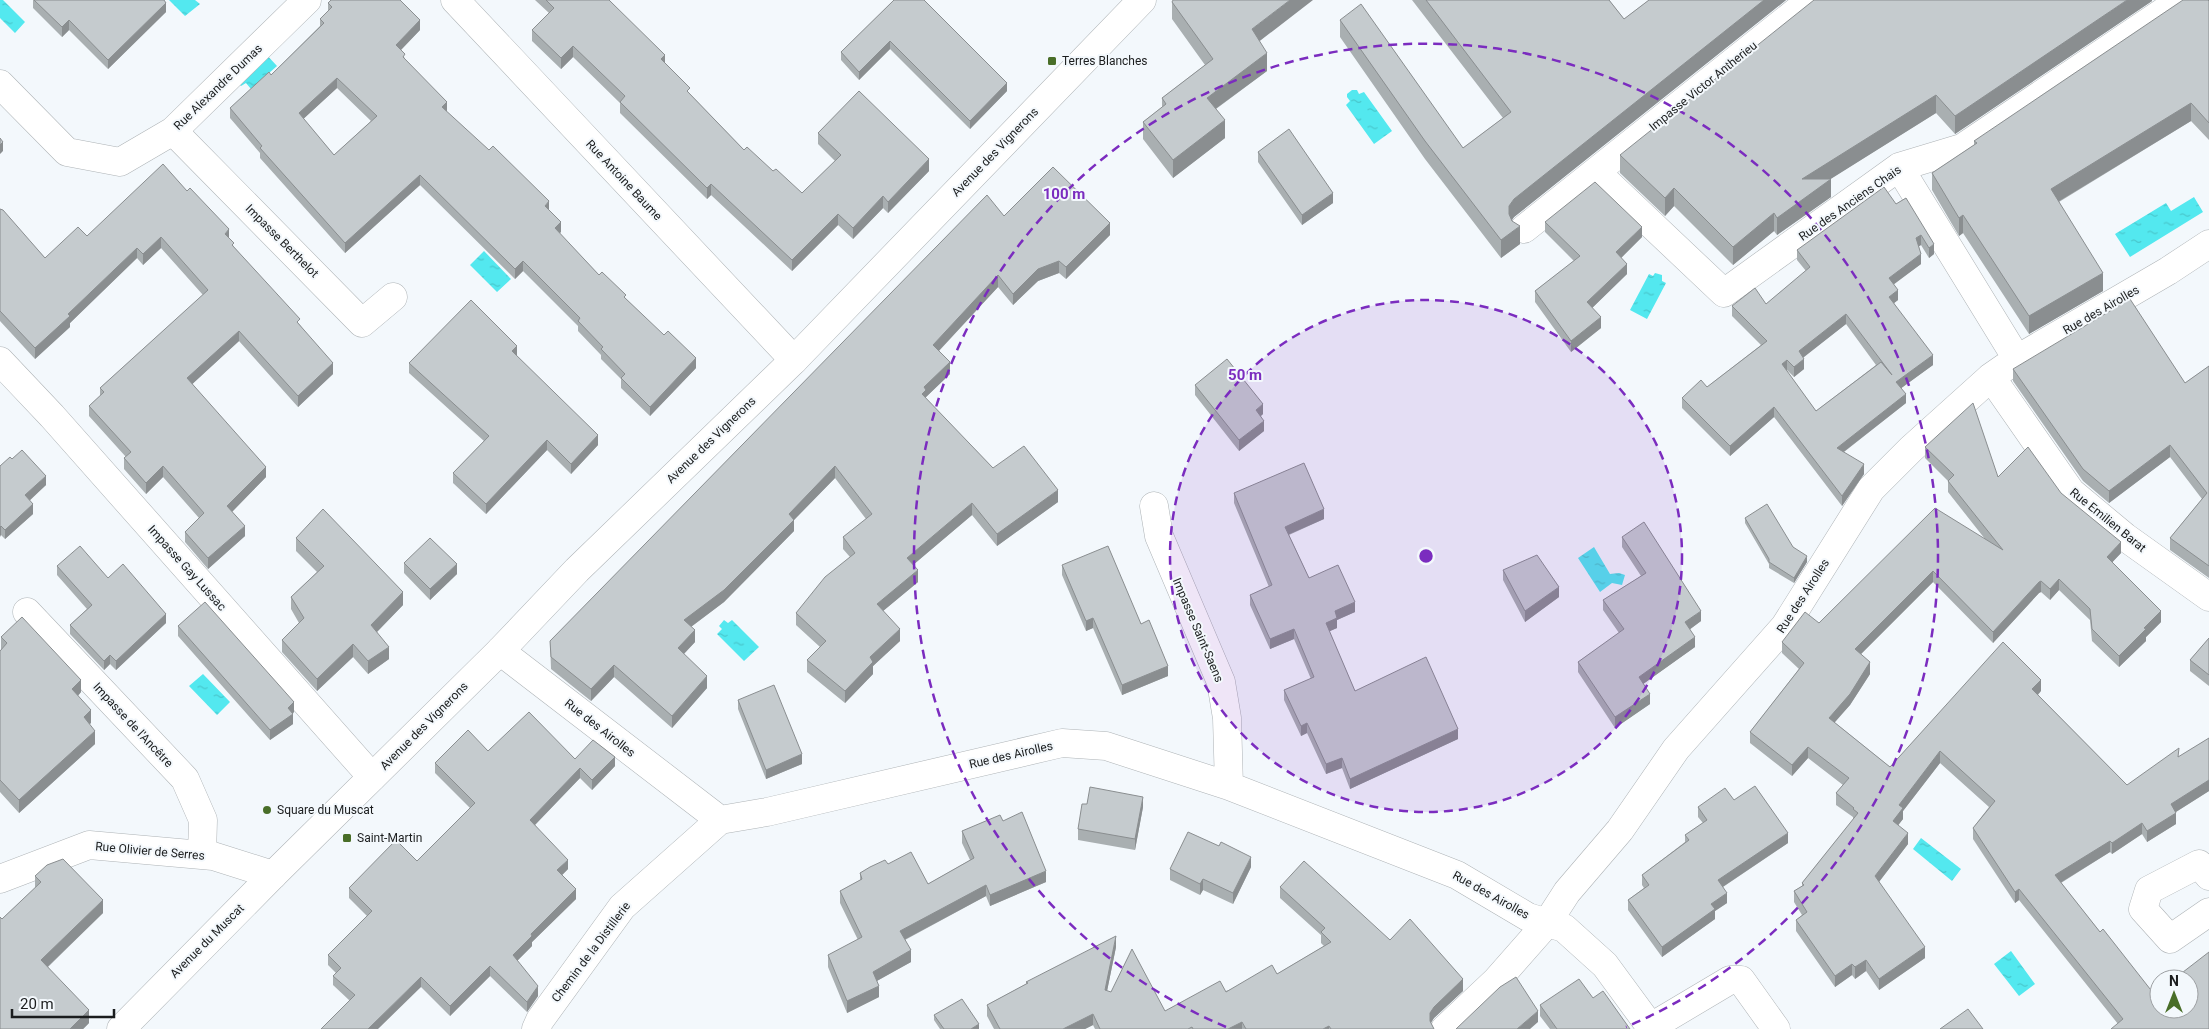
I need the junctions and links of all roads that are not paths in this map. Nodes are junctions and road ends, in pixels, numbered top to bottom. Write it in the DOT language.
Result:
graph roads {
  1 [pos="307,0"];
  2 [pos="455,0"];
  3 [pos="1142,0"];
  4 [pos="1811,0"];
  5 [pos="2180,0"];
  6 [pos="0,84"];
  7 [pos="174,131"];
  8 [pos="1899,167"];
  9 [pos="1596,172"];
  10 [pos="1524,229"];
  11 [pos="2209,244"];
  12 [pos="393,297"];
  13 [pos="2017,359"];
  14 [pos="794,360"];
  15 [pos="0,361"];
  16 [pos="1992,377"];
  17 [pos="1154,506"];
  18 [pos="2209,597"];
  19 [pos="27,612"];
  20 [pos="500,651"];
  21 [pos="372,777"];
  22 [pos="1229,786"];
  23 [pos="720,820"];
  24 [pos="202,855"];
  25 [pos="273,874"];
  26 [pos="2209,876"];
  27 [pos="1,880"];
  28 [pos="2209,912"];
  29 [pos="1547,924"];
  30 [pos="1652,1028"];
  31 [pos="121,1029"];
  32 [pos="536,1029"];
  33 [pos="1445,1029"];
  34 [pos="1776,1029"];
  1 -- 7 [label="street, Rue Alexandre Dumas"];
  2 -- 14 [label="street, Rue Antoine Baume"];
  3 -- 14 [label="street, Avenue des Vignerons"];
  4 -- 9 [label="street, Impasse Victor Antherieu"];
  5 -- 8 [label="street, Rue des Anciens Chais"];
  6 -- 7 [label="street, Rue Alexandre Dumas"];
  7 -- 12 [label="street, Impasse Berthelot"];
  8 -- 9 [label="street, Rue des Anciens Chais"];
  8 -- 13 [label="street"];
  9 -- 10 [label="street, Impasse Victor Antherieu"];
  11 -- 13 [label="street, Rue des Airolles"];
  13 -- 16 [label="street, Rue des Airolles"];
  14 -- 20 [label="street, Avenue des Vignerons"];
  15 -- 21 [label="street, Impasse Gay Lussac"];
  16 -- 18 [label="street, Rue Emilien Barat"];
  16 -- 29 [label="street, Rue des Airolles"];
  17 -- 22 [label="street, Impasse Saint-Saens"];
  19 -- 24 [label="street, Impasse de l'Ancêtre"];
  20 -- 21 [label="street, Avenue des Vignerons"];
  20 -- 23 [label="street, Rue des Airolles"];
  21 -- 25 [label="street, Avenue des Vignerons"];
  22 -- 23 [label="street, Rue des Airolles"];
  22 -- 29 [label="street, Rue des Airolles"];
  23 -- 32 [label="street, Chemin de la Distillerie"];
  24 -- 25 [label="street, Rue Olivier de Serres"];
  24 -- 27 [label="street, Rue Olivier de Serres"];
  25 -- 31 [label="street, Avenue du Muscat"];
  26 -- 28 [label="street"];
  29 -- 30 [label="street"];
  29 -- 33 [label="street"];
  30 -- 34 [label="street"];
}
